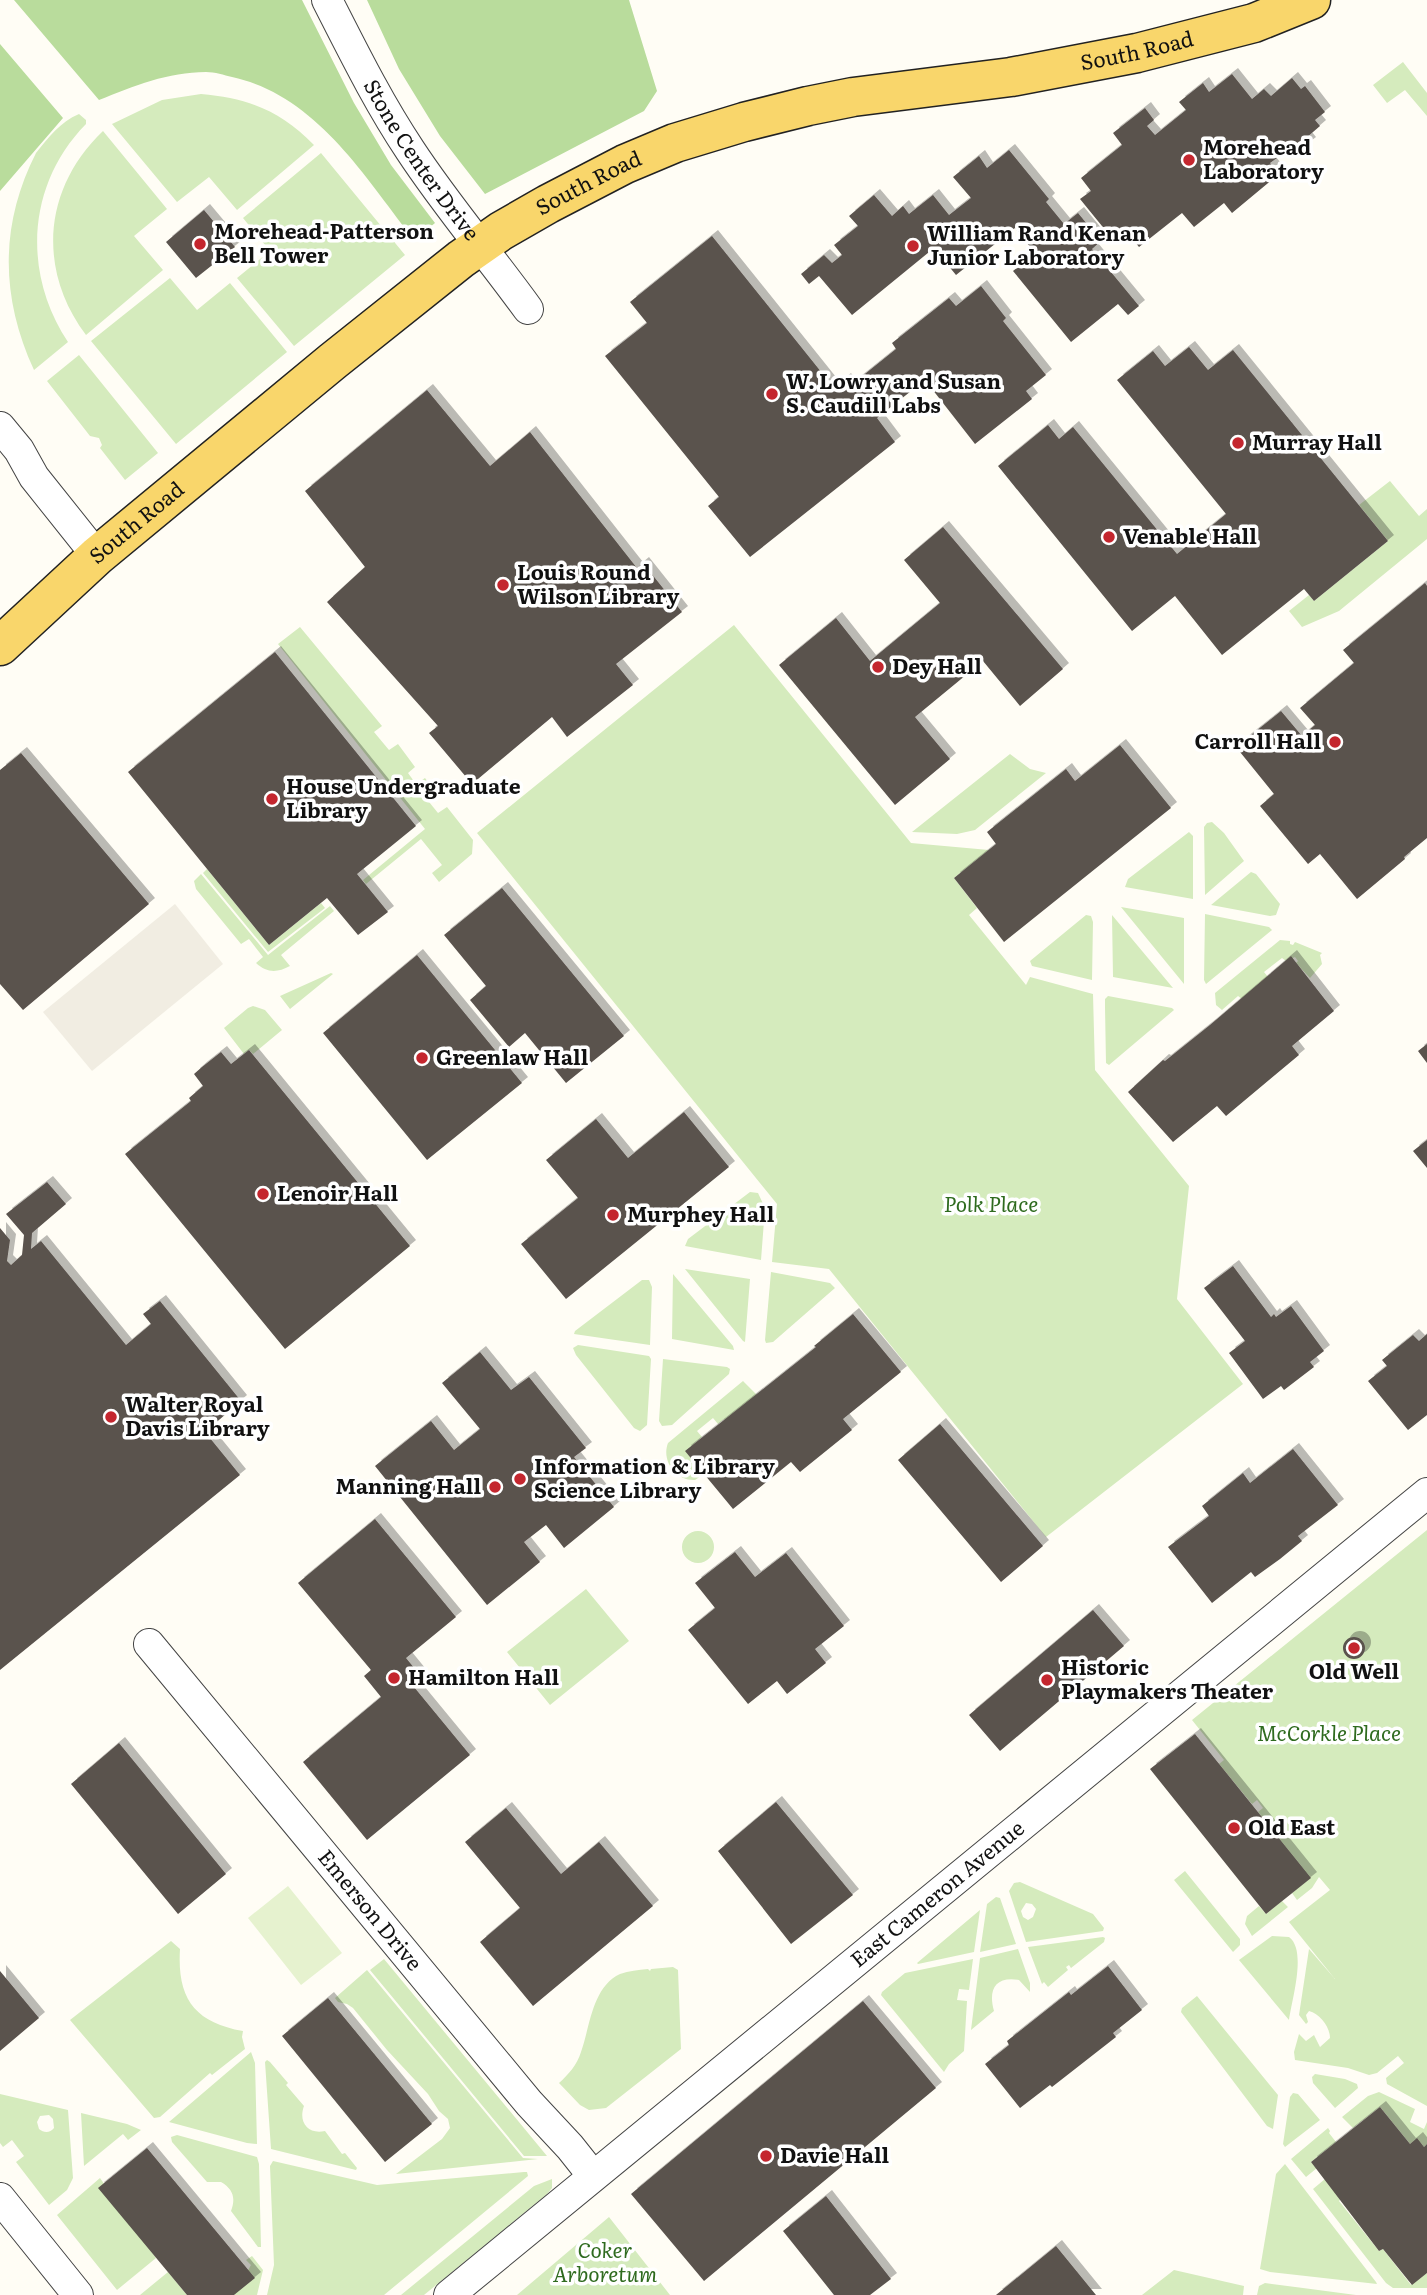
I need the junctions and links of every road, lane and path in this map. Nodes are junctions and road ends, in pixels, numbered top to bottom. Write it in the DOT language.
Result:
graph roads {
  1 [pos="327,0"];
  2 [pos="1311,0"];
  3 [pos="479,247"];
  4 [pos="528,309"];
  5 [pos="0,427"];
  6 [pos="97,556"];
  7 [pos="0,646"];
  8 [pos="1427,1493"];
  9 [pos="149,1644"];
  10 [pos="593,2176"];
  11 [pos="0,2198"];
  12 [pos="78,2295"];
  13 [pos="449,2295"];
  1 -- 3 [label="street, Stone Center Drive"];
  2 -- 3 [label="main road, South Road"];
  3 -- 4 [label="street, Stone Center Drive"];
  3 -- 6 [label="main road, South Road"];
  5 -- 6 [label="street"];
  6 -- 7 [label="main road, South Road"];
  8 -- 10 [label="street, East Cameron Avenue"];
  9 -- 10 [label="street, Emerson Drive"];
  10 -- 13 [label="street, East Cameron Avenue"];
  11 -- 12 [label="street"];
}
